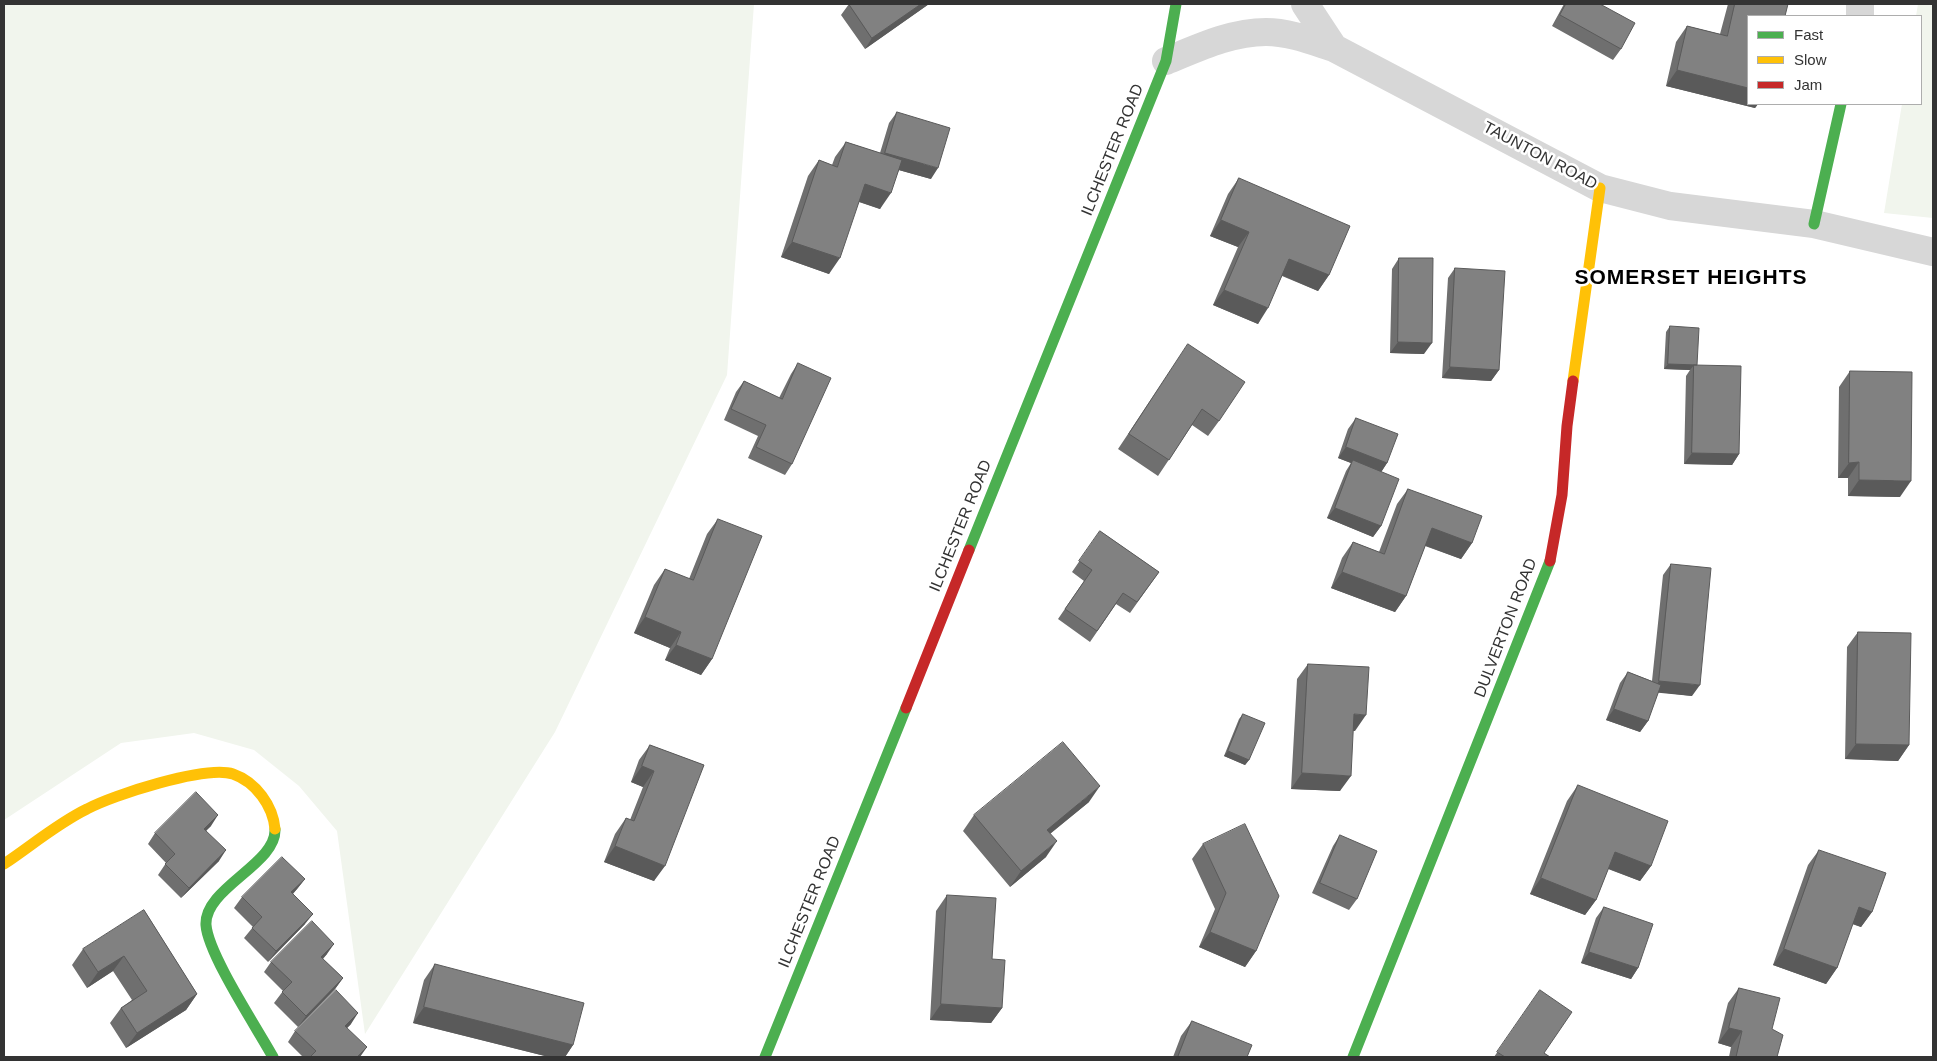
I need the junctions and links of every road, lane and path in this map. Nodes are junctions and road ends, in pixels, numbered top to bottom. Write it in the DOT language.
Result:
graph roads {
  1 [pos="1176,4"];
  2 [pos="1305,4"];
  3 [pos="1334,48"];
  4 [pos="1166,61"];
  5 [pos="1841,105"];
  6 [pos="1600,188"];
  7 [pos="1814,224"];
  8 [pos="1933,252"];
  9 [pos="4,864"];
  10 [pos="273,1057"];
  11 [pos="765,1057"];
  12 [pos="1353,1057"];
  1 -- 4 [label="street, ILCHESTER ROAD"];
  2 -- 3 [label="street"];
  3 -- 4 [label="street, TAUNTON ROAD"];
  3 -- 6 [label="street, TAUNTON ROAD"];
  4 -- 11 [label="street, ILCHESTER ROAD"];
  5 -- 7 [label="street"];
  6 -- 7 [label="street, TAUNTON ROAD"];
  6 -- 12 [label="street, DULVERTON ROAD"];
  7 -- 8 [label="street, TAUNTON ROAD"];
  9 -- 10 [label="street"];
}
